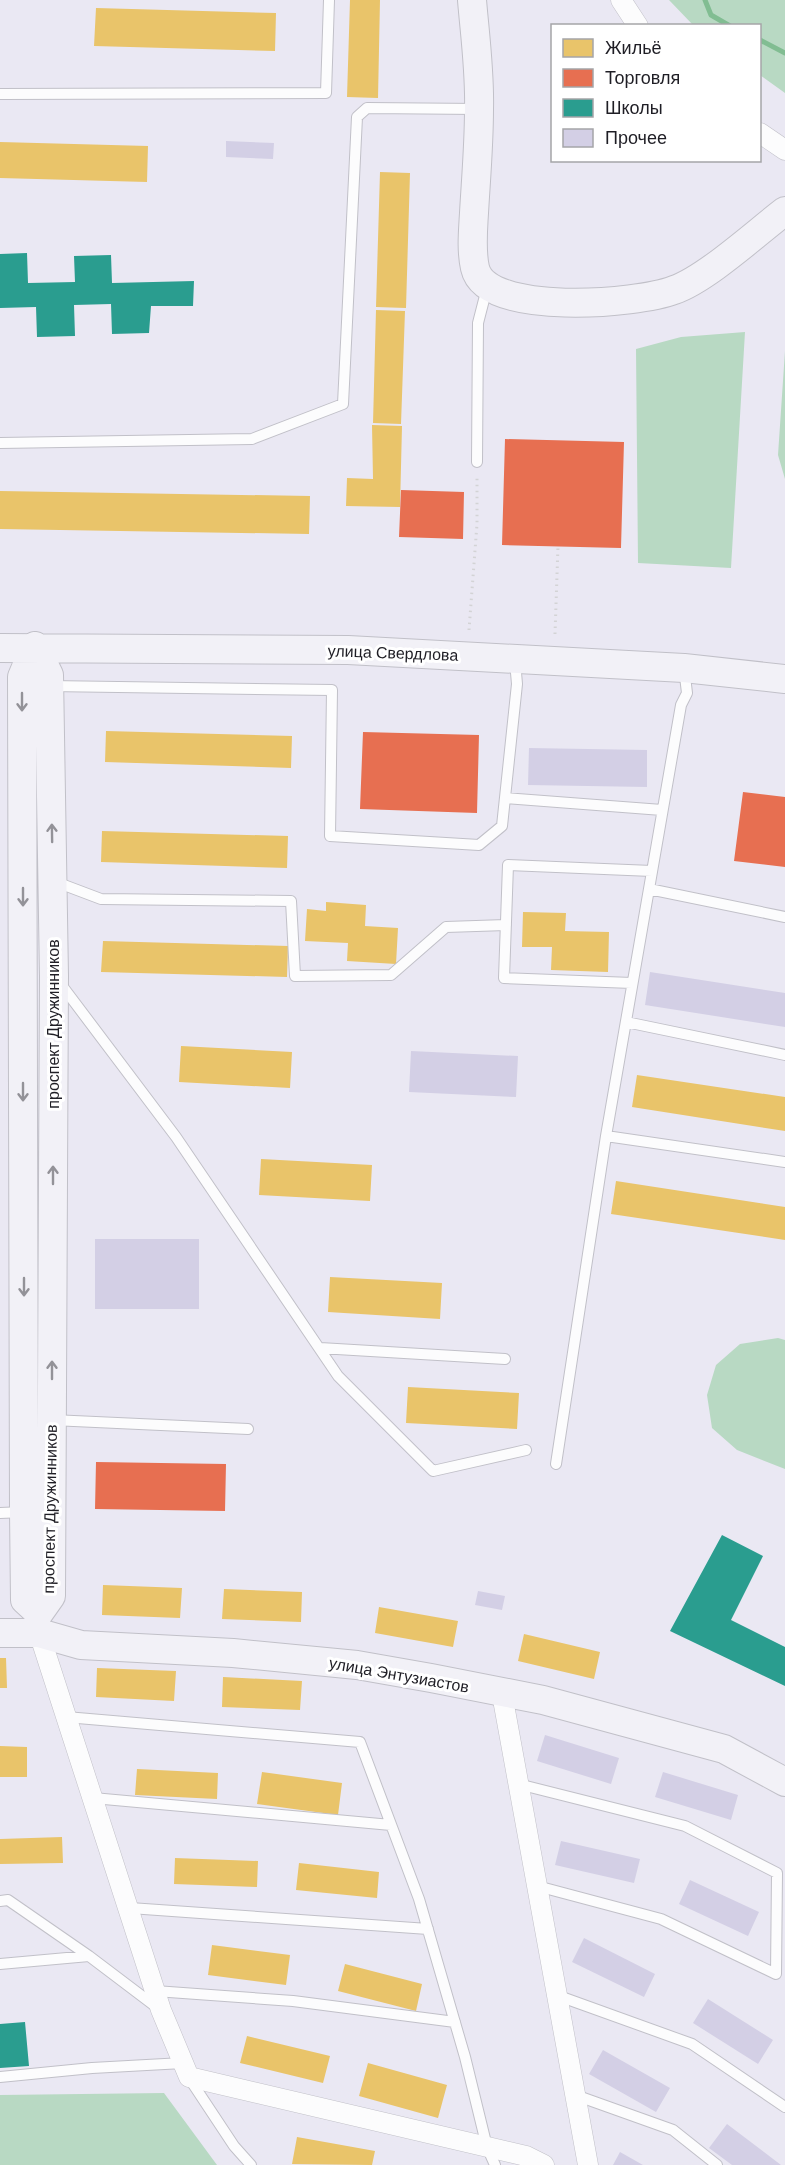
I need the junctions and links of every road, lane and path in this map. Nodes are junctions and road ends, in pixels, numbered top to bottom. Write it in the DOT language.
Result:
graph roads {
  1 [pos="329,0"];
  2 [pos="472,0"];
  3 [pos="621,0"];
  4 [pos="637,24"];
  5 [pos="0,94"];
  6 [pos="479,109"];
  7 [pos="761,134"];
  8 [pos="785,150"];
  9 [pos="785,211"];
  10 [pos="488,284"];
  11 [pos="0,443"];
  12 [pos="477,462"];
  13 [pos="558,546"];
  14 [pos="469,630"];
  15 [pos="555,634"];
  16 [pos="34,646"];
  17 [pos="0,648"];
  18 [pos="515,658"];
  19 [pos="684,668"];
  20 [pos="785,679"];
  21 [pos="49,686"];
  22 [pos="506,798"];
  23 [pos="662,810"];
  24 [pos="652,871"];
  25 [pos="52,881"];
  26 [pos="649,889"];
  27 [pos="785,917"];
  28 [pos="506,925"];
  29 [pos="54,976"];
  30 [pos="632,982"];
  31 [pos="626,1022"];
  32 [pos="785,1055"];
  33 [pos="606,1136"];
  34 [pos="785,1162"];
  35 [pos="320,1348"];
  36 [pos="505,1359"];
  37 [pos="52,1420"];
  38 [pos="248,1429"];
  39 [pos="526,1450"];
  40 [pos="556,1464"];
  41 [pos="12,1512"];
  42 [pos="39,1623"];
  43 [pos="0,1633"];
  44 [pos="502,1694"];
  45 [pos="66,1717"];
  46 [pos="785,1782"];
  47 [pos="518,1784"];
  48 [pos="93,1798"];
  49 [pos="391,1826"];
  50 [pos="537,1886"];
  51 [pos="0,1901"];
  52 [pos="130,1908"];
  53 [pos="428,1929"];
  54 [pos="89,1956"];
  55 [pos="0,1964"];
  56 [pos="155,1990"];
  57 [pos="556,1995"];
  58 [pos="161,2010"];
  59 [pos="455,2022"];
  60 [pos="186,2070"];
  61 [pos="0,2077"];
  62 [pos="575,2095"];
  63 [pos="785,2107"];
  64 [pos="491,2156"];
  65 [pos="251,2165"];
  66 [pos="544,2165"];
  67 [pos="588,2165"];
  68 [pos="717,2165"];
  1 -- 5 [label="lane"];
  2 -- 6 [label="street"];
  3 -- 4 [label="street"];
  6 -- 10 [label="street"];
  6 -- 11 [label="lane"];
  7 -- 8 [label="street"];
  9 -- 10 [label="street"];
  10 -- 12 [label="lane"];
  12 -- 14 [label="path"];
  13 -- 15 [label="path"];
  16 -- 17 [label="street, улица Свердлова"];
  16 -- 18 [label="street, улица Свердлова"];
  16 -- 21 [label="street, проспект Дружинников"];
  16 -- 41 [label="street, проспект Дружинников, one-way"];
  18 -- 19 [label="street, улица Свердлова"];
  18 -- 22 [label="lane"];
  19 -- 20 [label="street, улица Свердлова"];
  19 -- 23 [label="lane"];
  21 -- 22 [label="lane"];
  25 -- 21 [label="street, проспект Дружинников, one-way"];
  22 -- 23 [label="lane"];
  23 -- 24 [label="lane"];
  24 -- 26 [label="lane"];
  24 -- 28 [label="lane"];
  25 -- 28 [label="lane"];
  25 -- 29 [label="street, проспект Дружинников"];
  26 -- 27 [label="lane"];
  26 -- 30 [label="lane"];
  28 -- 30 [label="lane"];
  29 -- 35 [label="lane"];
  37 -- 29 [label="street, проспект Дружинников, one-way"];
  30 -- 31 [label="lane"];
  31 -- 32 [label="lane"];
  31 -- 33 [label="lane"];
  33 -- 34 [label="lane"];
  33 -- 40 [label="lane"];
  35 -- 36 [label="lane"];
  35 -- 39 [label="lane"];
  37 -- 38 [label="lane"];
  37 -- 42 [label="street, проспект Дружинников"];
  41 -- 42 [label="street, проспект Дружинников"];
  42 -- 43 [label="street, улица Энтузиастов"];
  42 -- 44 [label="street, улица Энтузиастов"];
  42 -- 45 [label="street"];
  44 -- 46 [label="street, улица Энтузиастов"];
  44 -- 47 [label="street"];
  45 -- 48 [label="street"];
  45 -- 49 [label="lane"];
  47 -- 50 [label="street"];
  47 -- 50 [label="lane"];
  48 -- 49 [label="lane"];
  48 -- 52 [label="street"];
  49 -- 53 [label="lane"];
  50 -- 57 [label="street"];
  51 -- 54 [label="lane"];
  52 -- 53 [label="lane"];
  52 -- 56 [label="street"];
  53 -- 59 [label="lane"];
  54 -- 55 [label="lane"];
  54 -- 58 [label="lane"];
  56 -- 58 [label="street"];
  56 -- 59 [label="lane"];
  57 -- 62 [label="street"];
  57 -- 63 [label="lane"];
  58 -- 60 [label="street"];
  59 -- 64 [label="lane"];
  60 -- 61 [label="lane"];
  60 -- 64 [label="street"];
  60 -- 65 [label="lane"];
  62 -- 67 [label="street"];
  62 -- 68 [label="lane"];
  64 -- 66 [label="street"];
}
